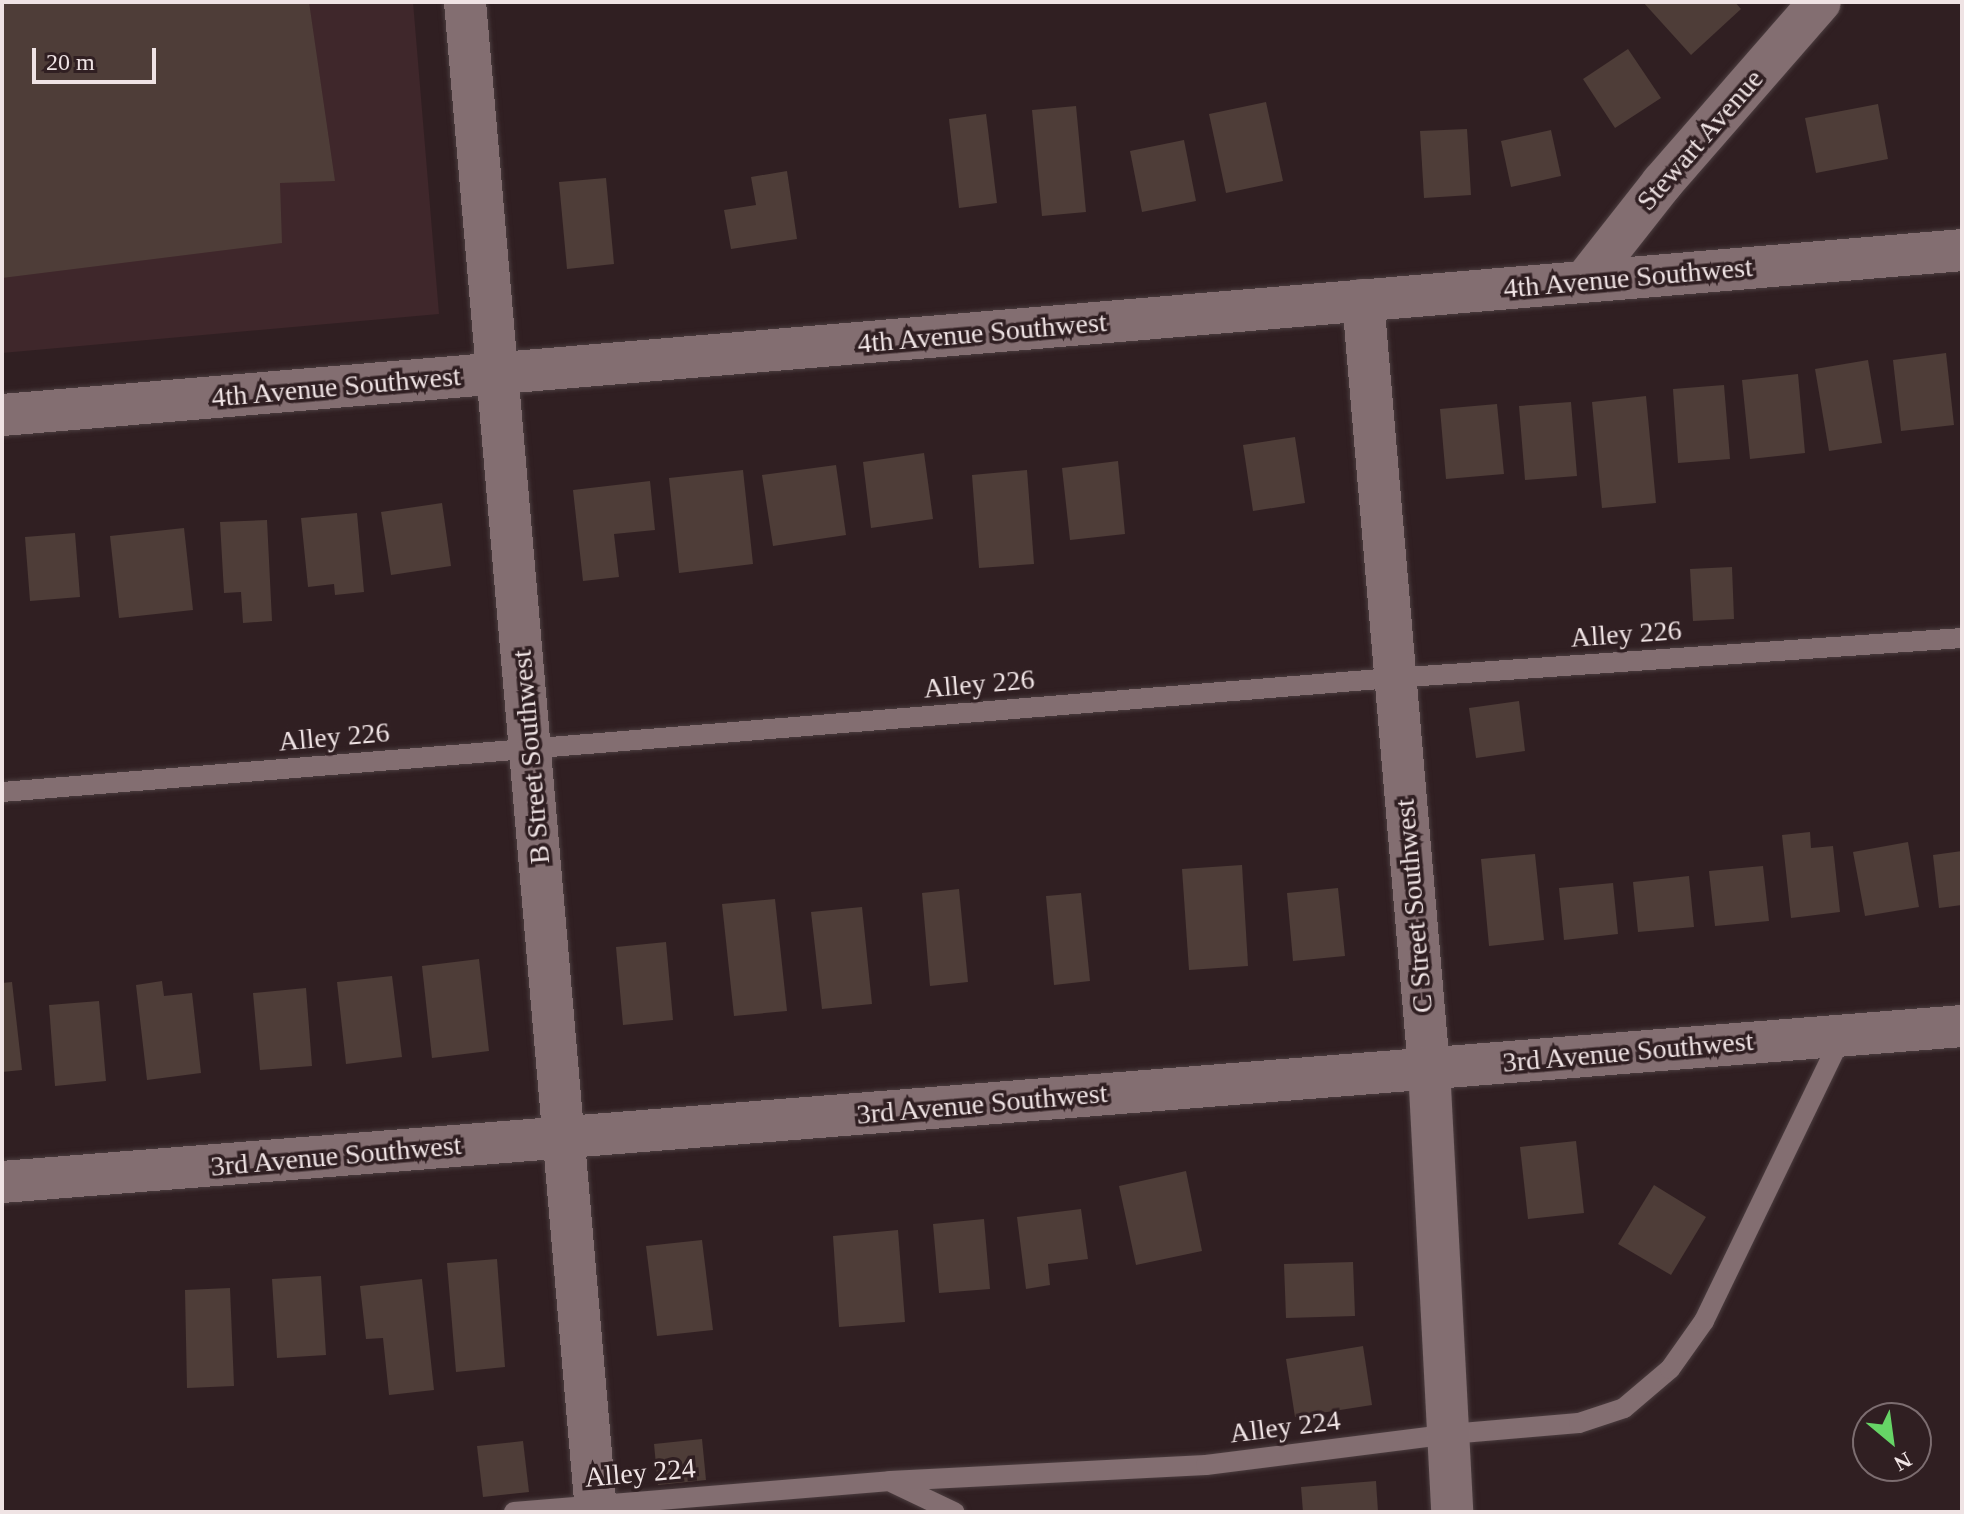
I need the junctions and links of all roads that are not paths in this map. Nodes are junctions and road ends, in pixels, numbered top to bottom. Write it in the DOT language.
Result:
graph roads {
  1 [pos="465,2"];
  2 [pos="1820,2"];
  3 [pos="1962,250"];
  4 [pos="1585,281"];
  5 [pos="1363,300"];
  6 [pos="498,373"];
  7 [pos="2,415"];
  8 [pos="1962,638"];
  9 [pos="1393,678"];
  10 [pos="530,749"];
  11 [pos="2,792"];
  12 [pos="1962,1026"];
  13 [pos="1842,1035"];
  14 [pos="1429,1068"];
  15 [pos="563,1138"];
  16 [pos="2,1182"];
  17 [pos="1450,1434"];
  18 [pos="890,1481"];
  19 [pos="596,1509"];
  20 [pos="514,1512"];
  21 [pos="954,1512"];
  22 [pos="1452,1512"];
  1 -- 6 [label="street, B Street Southwest"];
  2 -- 4 [label="street, Stewart Avenue"];
  3 -- 4 [label="street, 4th Avenue Southwest"];
  4 -- 5 [label="street, 4th Avenue Southwest"];
  5 -- 6 [label="street, 4th Avenue Southwest"];
  5 -- 9 [label="street, C Street Southwest"];
  6 -- 7 [label="street, 4th Avenue Southwest"];
  6 -- 10 [label="street, B Street Southwest"];
  8 -- 9 [label="lane, Alley 226"];
  9 -- 10 [label="lane, Alley 226"];
  9 -- 14 [label="street, C Street Southwest"];
  10 -- 11 [label="lane, Alley 226"];
  10 -- 15 [label="street, B Street Southwest"];
  12 -- 13 [label="street, 3rd Avenue Southwest"];
  13 -- 14 [label="street, 3rd Avenue Southwest"];
  13 -- 17 [label="lane, Alley 224"];
  14 -- 15 [label="street, 3rd Avenue Southwest"];
  14 -- 17 [label="street, C Street Southwest"];
  15 -- 16 [label="street, 3rd Avenue Southwest"];
  15 -- 19 [label="street, B Street Southwest"];
  17 -- 18 [label="lane, Alley 224"];
  17 -- 22 [label="street, C Street Southwest"];
  18 -- 19 [label="lane, Alley 224"];
  18 -- 21 [label="lane"];
  19 -- 20 [label="lane, Alley 224"];
}
